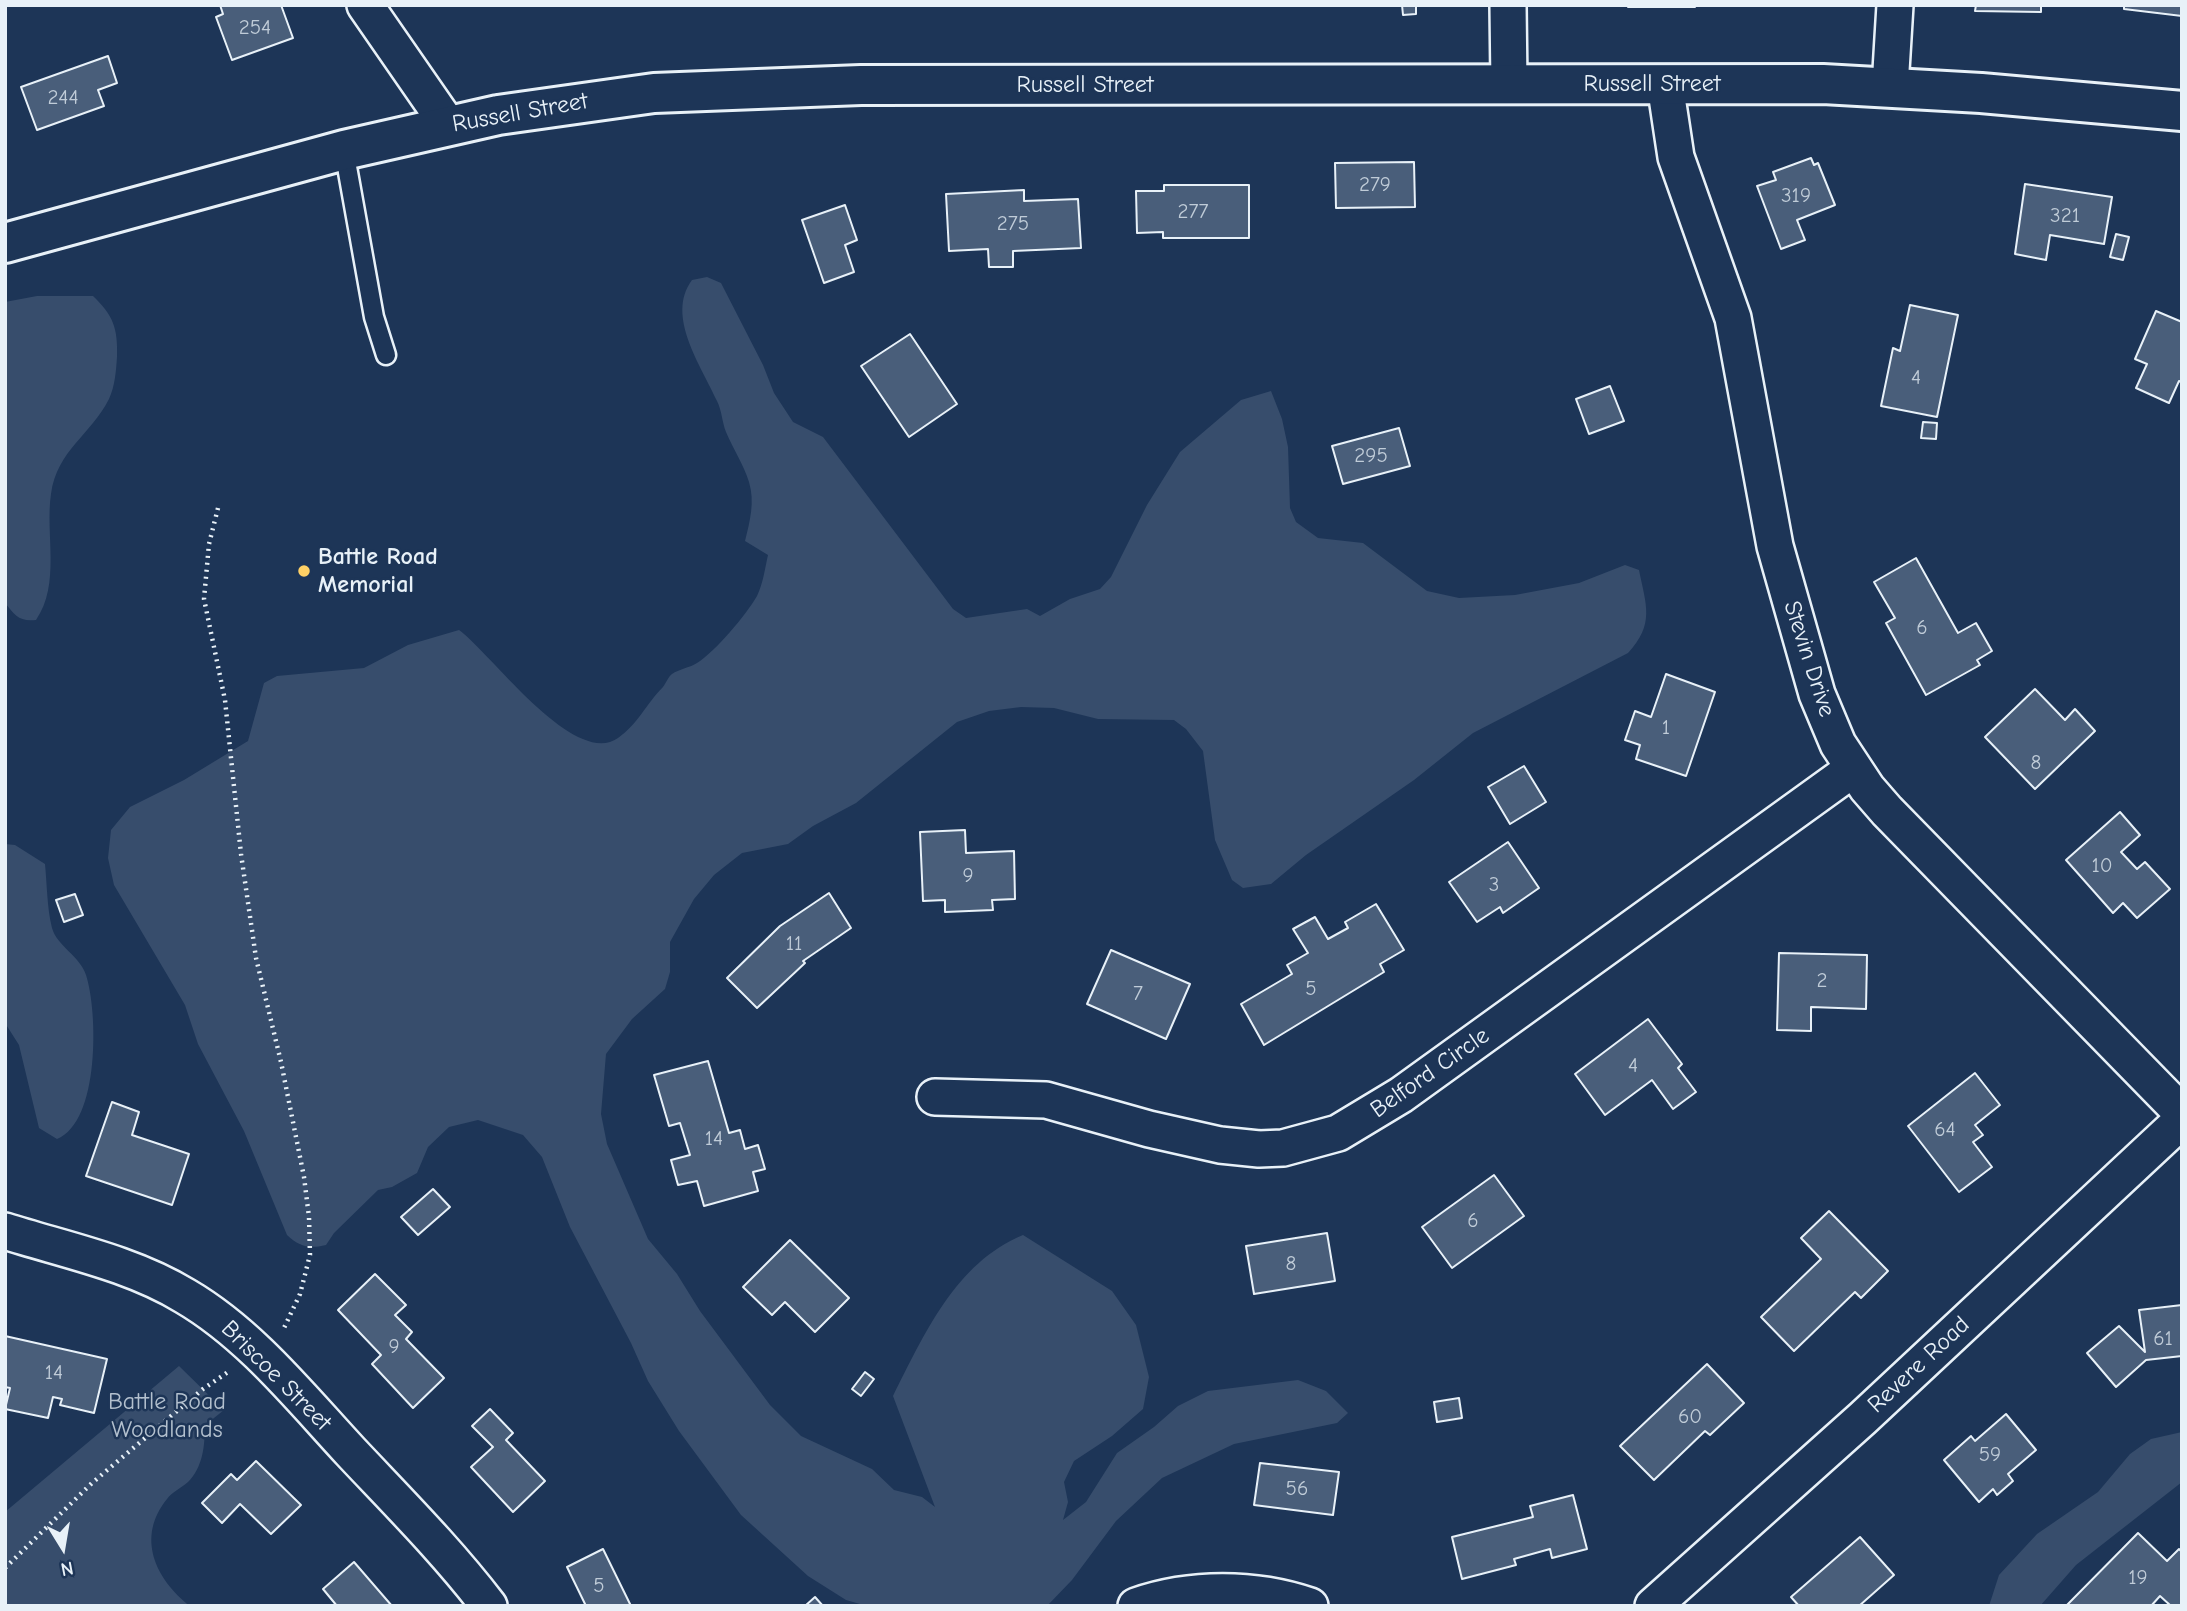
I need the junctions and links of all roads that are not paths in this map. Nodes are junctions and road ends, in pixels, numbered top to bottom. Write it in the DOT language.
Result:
graph roads {
  1 [pos="365,5"];
  2 [pos="1508,5"];
  3 [pos="1895,5"];
  4 [pos="1509,84"];
  5 [pos="1665,84"];
  6 [pos="1890,87"];
  7 [pos="2182,111"];
  8 [pos="448,125"];
  9 [pos="344,150"];
  10 [pos="5,243"];
  11 [pos="386,355"];
  12 [pos="1853,769"];
  13 [pos="935,1097"];
  14 [pos="2182,1113"];
  15 [pos="2182,1121"];
  16 [pos="5,1231"];
  17 [pos="489,1606"];
  18 [pos="1136,1606"];
  19 [pos="1310,1606"];
  20 [pos="1653,1606"];
  1 -- 8 [label="street"];
  2 -- 4 [label="street"];
  3 -- 6 [label="street"];
  4 -- 5 [label="street, Russell Street"];
  4 -- 8 [label="street, Russell Street"];
  5 -- 6 [label="street, Russell Street"];
  5 -- 12 [label="street, Stevin Drive"];
  6 -- 7 [label="street, Russell Street"];
  8 -- 9 [label="street, Russell Street"];
  9 -- 10 [label="street, Russell Street"];
  9 -- 11 [label="lane"];
  12 -- 13 [label="street, Belford Circle"];
  12 -- 14 [label="street, Stevin Drive"];
  15 -- 20 [label="street, Revere Road"];
  16 -- 17 [label="street, Briscoe Street"];
  18 -- 19 [label="street"];
}
